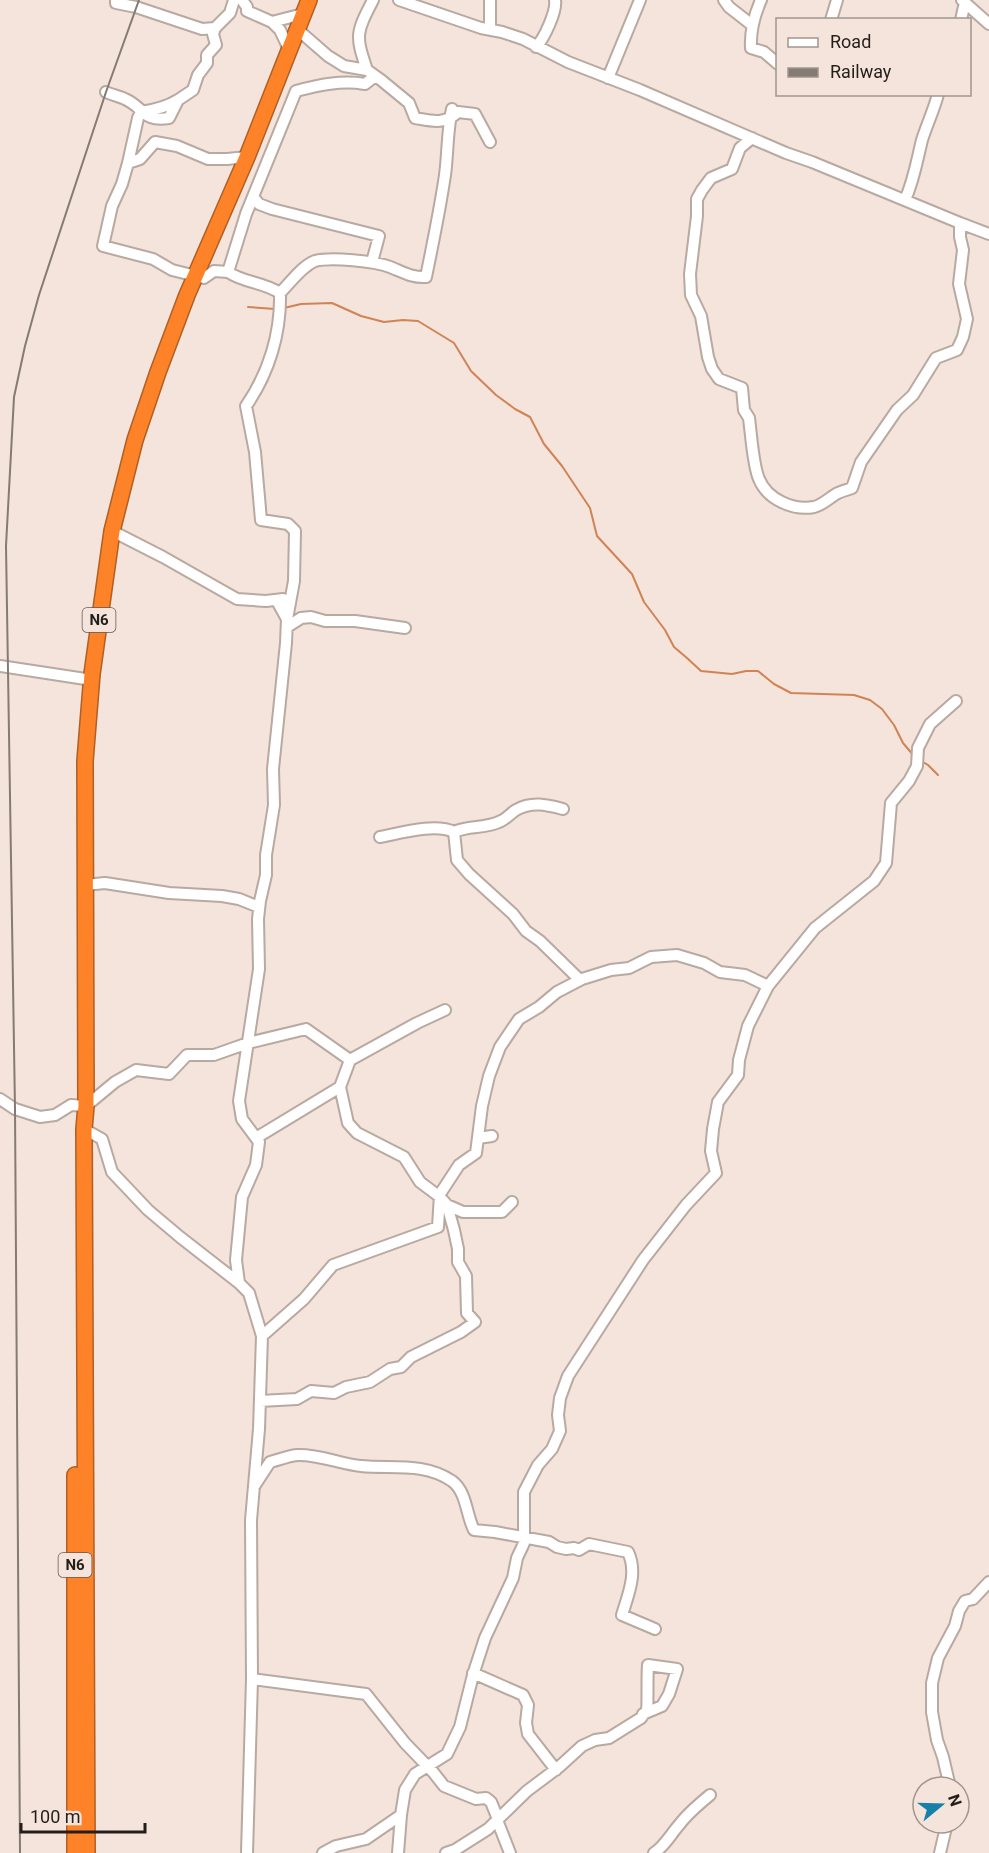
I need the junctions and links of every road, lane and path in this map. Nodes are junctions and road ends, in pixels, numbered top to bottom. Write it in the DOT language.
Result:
graph roads {
  1 [pos="116,0"];
  2 [pos="234,0"];
  3 [pos="242,0"];
  4 [pos="373,0"];
  5 [pos="399,0"];
  6 [pos="490,0"];
  7 [pos="555,0"];
  8 [pos="640,0"];
  9 [pos="724,0"];
  10 [pos="761,0"];
  11 [pos="837,0"];
  12 [pos="963,1"];
  13 [pos="306,7"];
  14 [pos="832,18"];
  15 [pos="961,18"];
  16 [pos="272,22"];
  17 [pos="989,24"];
  18 [pos="752,26"];
  19 [pos="214,28"];
  20 [pos="297,29"];
  21 [pos="490,30"];
  22 [pos="536,47"];
  23 [pos="289,49"];
  24 [pos="776,63"];
  25 [pos="371,73"];
  26 [pos="608,78"];
  27 [pos="106,92"];
  28 [pos="938,96"];
  29 [pos="141,112"];
  30 [pos="451,114"];
  31 [pos="752,138"];
  32 [pos="490,142"];
  33 [pos="247,157"];
  34 [pos="128,163"];
  35 [pos="254,198"];
  36 [pos="905,200"];
  37 [pos="960,222"];
  38 [pos="989,234"];
  39 [pos="372,262"];
  40 [pos="228,272"];
  41 [pos="196,275"];
  42 [pos="280,293"];
  43 [pos="112,531"];
  44 [pos="291,595"];
  45 [pos="277,601"];
  46 [pos="287,623"];
  47 [pos="405,628"];
  48 [pos="0,666"];
  49 [pos="92,680"];
  50 [pos="956,701"];
  51 [pos="563,809"];
  52 [pos="454,832"];
  53 [pos="380,837"];
  54 [pos="85,885"];
  55 [pos="259,907"];
  56 [pos="580,980"];
  57 [pos="768,986"];
  58 [pos="445,1010"];
  59 [pos="248,1043"];
  60 [pos="350,1060"];
  61 [pos="340,1087"];
  62 [pos="0,1099"];
  63 [pos="86,1107"];
  64 [pos="84,1129"];
  65 [pos="492,1136"];
  66 [pos="256,1138"];
  67 [pos="478,1138"];
  68 [pos="443,1201"];
  69 [pos="512,1202"];
  70 [pos="84,1277"];
  71 [pos="239,1283"];
  72 [pos="262,1336"];
  73 [pos="260,1401"];
  74 [pos="254,1487"];
  75 [pos="524,1538"];
  76 [pos="989,1582"];
  77 [pos="655,1629"];
  78 [pos="473,1672"];
  79 [pos="252,1679"];
  80 [pos="643,1714"];
  81 [pos="427,1767"];
  82 [pos="556,1770"];
  83 [pos="948,1775"];
  84 [pos="710,1795"];
  85 [pos="401,1815"];
  86 [pos="497,1819"];
  87 [pos="944,1835"];
  88 [pos="75,1853"];
  89 [pos="87,1853"];
  90 [pos="247,1853"];
  91 [pos="322,1853"];
  92 [pos="398,1853"];
  93 [pos="446,1853"];
  94 [pos="510,1853"];
  95 [pos="654,1853"];
  96 [pos="940,1853"];
  1 -- 19 [label="street"];
  2 -- 19 [label="street"];
  3 -- 16 [label="street"];
  4 -- 25 [label="street"];
  5 -- 21 [label="street"];
  6 -- 21 [label="street"];
  7 -- 22 [label="street"];
  8 -- 26 [label="street"];
  9 -- 18 [label="street"];
  10 -- 18 [label="street"];
  11 -- 14 [label="street"];
  12 -- 15 [label="street"];
  12 -- 17 [label="street"];
  13 -- 16 [label="street"];
  13 -- 20 [label="highway, N6"];
  16 -- 23 [label="street"];
  18 -- 24 [label="street"];
  19 -- 29 [label="street"];
  20 -- 23 [label="highway, N6"];
  20 -- 25 [label="street"];
  21 -- 22 [label="street"];
  22 -- 26 [label="street"];
  23 -- 33 [label="highway, N6"];
  25 -- 30 [label="street"];
  25 -- 35 [label="street"];
  26 -- 31 [label="street"];
  27 -- 29 [label="street"];
  28 -- 36 [label="street"];
  29 -- 34 [label="street"];
  30 -- 32 [label="street"];
  30 -- 39 [label="street"];
  31 -- 36 [label="street"];
  31 -- 37 [label="street"];
  33 -- 34 [label="street"];
  33 -- 41 [label="highway, N6"];
  34 -- 41 [label="street"];
  35 -- 39 [label="street"];
  35 -- 40 [label="street"];
  36 -- 37 [label="street"];
  37 -- 38 [label="street"];
  39 -- 42 [label="street"];
  40 -- 41 [label="street"];
  40 -- 42 [label="street"];
  41 -- 43 [label="highway, N6"];
  42 -- 44 [label="street"];
  43 -- 45 [label="street"];
  43 -- 49 [label="highway, N6"];
  44 -- 45 [label="street"];
  44 -- 46 [label="street"];
  45 -- 46 [label="street"];
  46 -- 47 [label="street"];
  46 -- 55 [label="street"];
  48 -- 49 [label="street"];
  49 -- 54 [label="highway, N6"];
  50 -- 57 [label="street"];
  51 -- 52 [label="street"];
  52 -- 53 [label="street"];
  52 -- 56 [label="street"];
  54 -- 55 [label="street"];
  54 -- 63 [label="highway, N6"];
  55 -- 59 [label="street"];
  56 -- 57 [label="street"];
  56 -- 67 [label="street"];
  57 -- 75 [label="street"];
  58 -- 60 [label="street"];
  59 -- 60 [label="street"];
  59 -- 63 [label="street"];
  59 -- 66 [label="street"];
  60 -- 61 [label="street"];
  61 -- 66 [label="street"];
  61 -- 68 [label="street"];
  62 -- 63 [label="street"];
  63 -- 64 [label="highway, N6"];
  64 -- 70 [label="highway, N6"];
  64 -- 71 [label="street"];
  65 -- 67 [label="street"];
  66 -- 71 [label="street"];
  67 -- 68 [label="street"];
  68 -- 69 [label="street"];
  68 -- 72 [label="street"];
  68 -- 73 [label="street"];
  70 -- 88 [label="highway, N6"];
  70 -- 89 [label="highway, N6"];
  71 -- 72 [label="street"];
  72 -- 73 [label="street"];
  73 -- 74 [label="street"];
  74 -- 75 [label="street"];
  74 -- 79 [label="street"];
  75 -- 77 [label="street"];
  75 -- 78 [label="street"];
  76 -- 83 [label="street"];
  78 -- 81 [label="street"];
  78 -- 82 [label="street"];
  79 -- 81 [label="street"];
  79 -- 90 [label="street"];
  80 -- 80 [label="street"];
  80 -- 82 [label="street"];
  81 -- 85 [label="street"];
  81 -- 86 [label="street"];
  82 -- 86 [label="street"];
  84 -- 95 [label="street"];
  85 -- 91 [label="street"];
  85 -- 92 [label="street"];
  86 -- 93 [label="street"];
  86 -- 94 [label="street"];
  87 -- 96 [label="street"];
}
